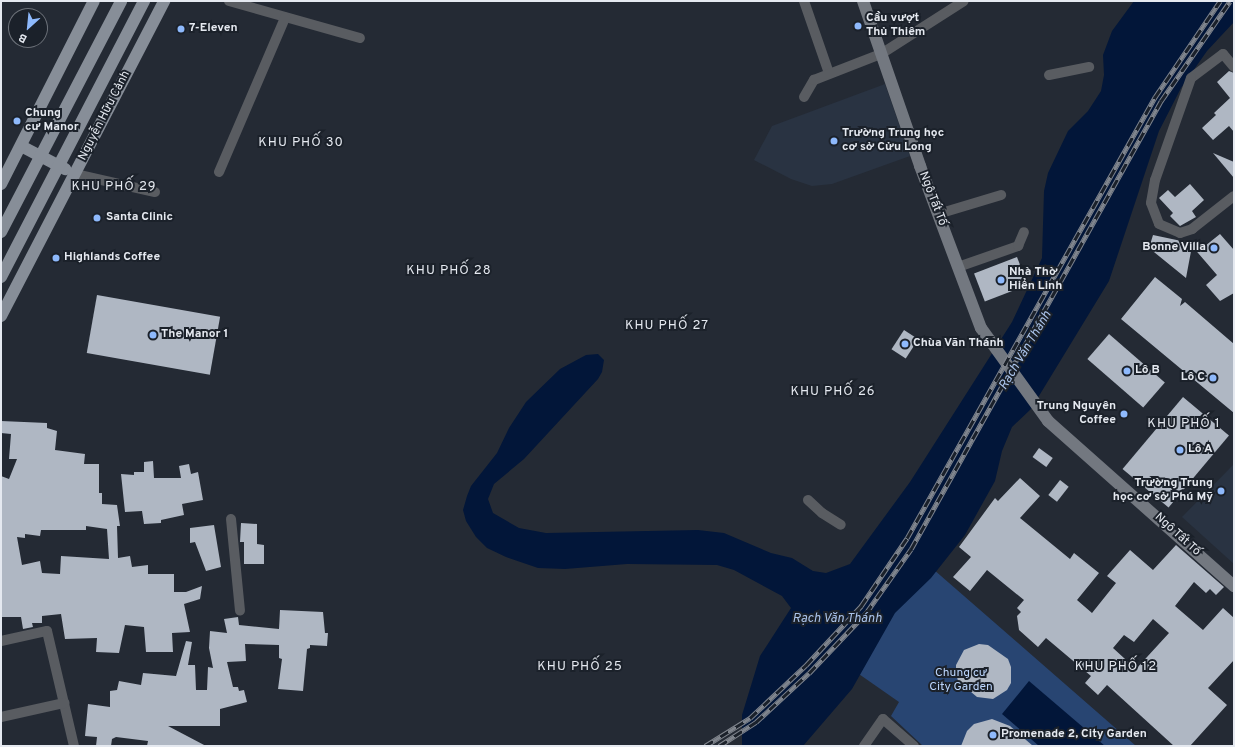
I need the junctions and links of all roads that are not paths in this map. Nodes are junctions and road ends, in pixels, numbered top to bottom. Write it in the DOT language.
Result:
graph roads {
  1 [pos="94,1"];
  2 [pos="121,1"];
  3 [pos="144,1"];
  4 [pos="164,1"];
  5 [pos="229,1"];
  6 [pos="804,1"];
  7 [pos="862,1"];
  8 [pos="964,1"];
  9 [pos="285,18"];
  10 [pos="360,38"];
  11 [pos="881,54"];
  12 [pos="1089,67"];
  13 [pos="1234,67"];
  14 [pos="829,73"];
  15 [pos="1049,75"];
  16 [pos="804,97"];
  17 [pos="21,146"];
  18 [pos="40,156"];
  19 [pos="59,166"];
  20 [pos="219,172"];
  21 [pos="75,174"];
  22 [pos="1,184"];
  23 [pos="155,192"];
  24 [pos="1001,195"];
  25 [pos="1234,196"];
  26 [pos="938,214"];
  27 [pos="1,232"];
  28 [pos="1024,232"];
  29 [pos="958,267"];
  30 [pos="1,277"];
  31 [pos="1,316"];
  32 [pos="808,500"];
  33 [pos="231,519"];
  34 [pos="841,525"];
  35 [pos="1234,586"];
  36 [pos="240,611"];
  37 [pos="1,641"];
  38 [pos="64,703"];
  39 [pos="1,717"];
  40 [pos="74,746"];
  41 [pos="864,746"];
  42 [pos="914,746"];
  1 -- 17 [label="main road"];
  2 -- 18 [label="main road"];
  3 -- 19 [label="main road, Nguyễn Hữu Cảnh"];
  4 -- 21 [label="main road, Nguyễn Hữu Cảnh"];
  5 -- 9 [label="street"];
  6 -- 14 [label="street"];
  7 -- 11 [label="street, Ngô Tất Tố"];
  8 -- 11 [label="street"];
  9 -- 10 [label="street"];
  9 -- 20 [label="street"];
  11 -- 14 [label="street"];
  11 -- 26 [label="street, Ngô Tất Tố"];
  12 -- 15 [label="street"];
  13 -- 25 [label="street"];
  14 -- 16 [label="street"];
  17 -- 18 [label="main road"];
  17 -- 22 [label="main road"];
  18 -- 19 [label="main road"];
  18 -- 27 [label="main road"];
  19 -- 21 [label="main road"];
  19 -- 30 [label="main road, Nguyễn Hữu Cảnh"];
  21 -- 23 [label="street"];
  21 -- 31 [label="main road, Nguyễn Hữu Cảnh"];
  24 -- 26 [label="street"];
  26 -- 29 [label="street, Ngô Tất Tố"];
  28 -- 29 [label="street"];
  29 -- 35 [label="street, Ngô Tất Tố"];
  32 -- 34 [label="street"];
  33 -- 36 [label="street"];
  37 -- 38 [label="street"];
  38 -- 39 [label="street"];
  38 -- 40 [label="street"];
  41 -- 42 [label="street"];
}
